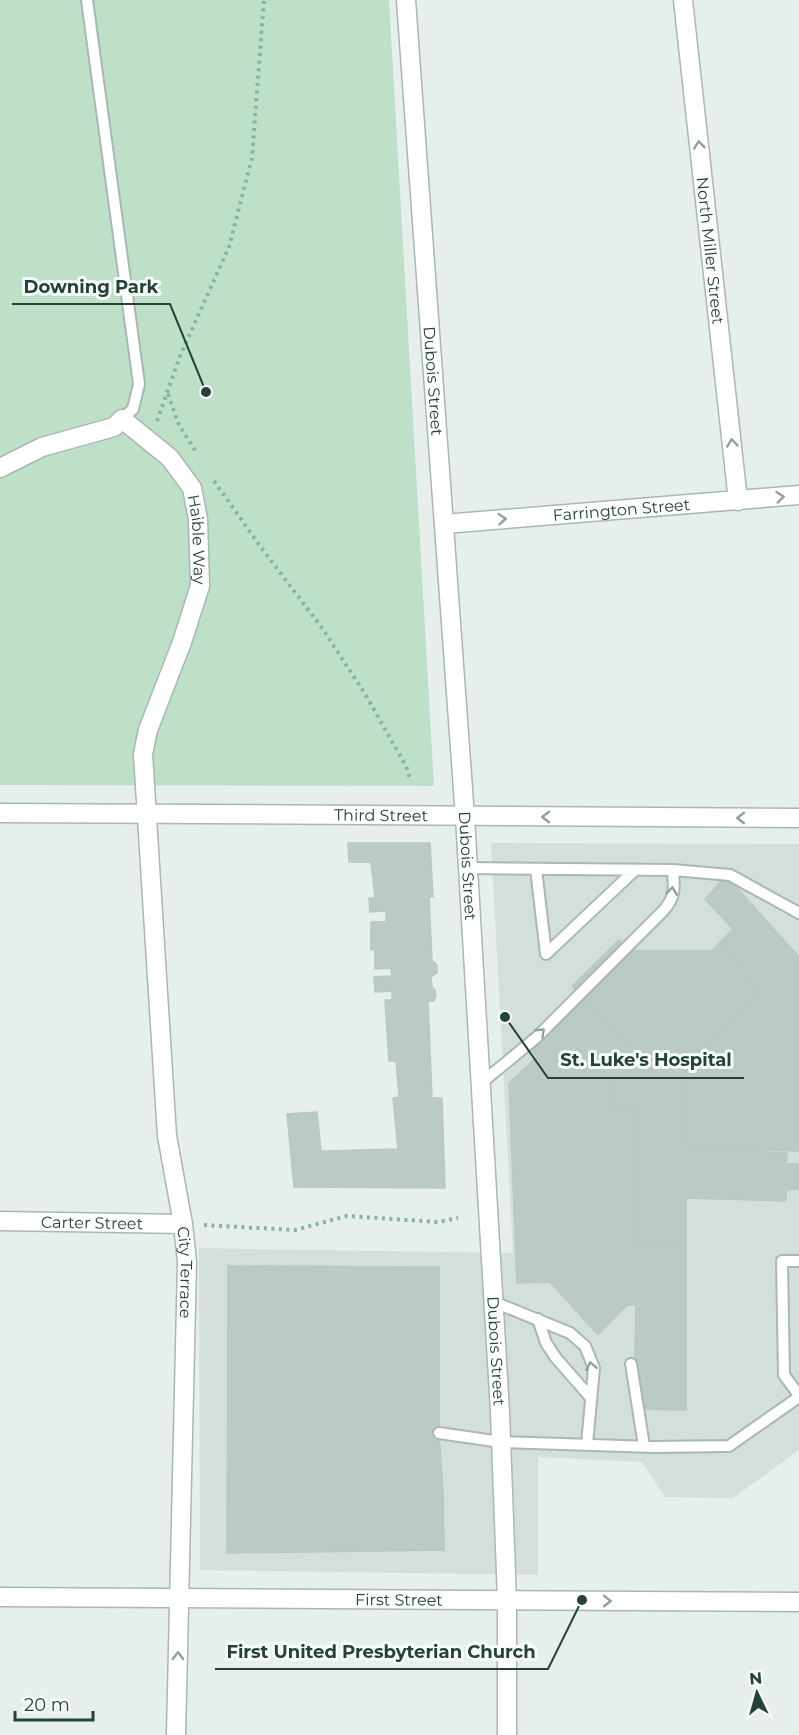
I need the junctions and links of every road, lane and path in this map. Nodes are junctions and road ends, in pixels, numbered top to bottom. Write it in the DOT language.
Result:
graph roads {
  1 [pos="87,0"];
  2 [pos="264,0"];
  3 [pos="406,0"];
  4 [pos="683,0"];
  5 [pos="168,393"];
  6 [pos="122,419"];
  7 [pos="149,441"];
  8 [pos="201,460"];
  9 [pos="0,468"];
  10 [pos="213,479"];
  11 [pos="799,495"];
  12 [pos="738,501"];
  13 [pos="444,524"];
  14 [pos="410,779"];
  15 [pos="0,813"];
  16 [pos="146,813"];
  17 [pos="465,817"];
  18 [pos="799,819"];
  19 [pos="468,868"];
  20 [pos="536,869"];
  21 [pos="634,870"];
  22 [pos="673,870"];
  23 [pos="799,913"];
  24 [pos="480,1084"];
  25 [pos="459,1218"];
  26 [pos="0,1221"];
  27 [pos="183,1224"];
  28 [pos="799,1261"];
  29 [pos="494,1302"];
  30 [pos="538,1319"];
  31 [pos="631,1364"];
  32 [pos="799,1396"];
  33 [pos="591,1398"];
  34 [pos="439,1433"];
  35 [pos="501,1442"];
  36 [pos="587,1444"];
  37 [pos="644,1446"];
  38 [pos="0,1597"];
  39 [pos="180,1598"];
  40 [pos="507,1601"];
  41 [pos="799,1602"];
  42 [pos="176,1735"];
  43 [pos="507,1735"];
  1 -- 6 [label="lane"];
  2 -- 5 [label="path"];
  3 -- 13 [label="street, Dubois Street"];
  12 -- 4 [label="street, North Miller Street, one-way"];
  5 -- 7 [label="path"];
  5 -- 8 [label="path"];
  6 -- 7 [label="street, Haible Way"];
  6 -- 9 [label="street"];
  7 -- 16 [label="street, Haible Way"];
  10 -- 14 [label="path"];
  12 -- 11 [label="street, Farrington Street, one-way"];
  13 -- 12 [label="street, Farrington Street, one-way"];
  13 -- 17 [label="street, Dubois Street"];
  15 -- 16 [label="street, Third Street"];
  16 -- 17 [label="street, Third Street"];
  16 -- 27 [label="street, City Terrace"];
  18 -- 17 [label="street, Third Street, one-way"];
  17 -- 19 [label="street, Dubois Street"];
  19 -- 20 [label="lane"];
  19 -- 24 [label="street, Dubois Street"];
  20 -- 21 [label="lane"];
  20 -- 21 [label="lane"];
  21 -- 22 [label="lane"];
  22 -- 23 [label="lane"];
  24 -- 22 [label="lane, one-way"];
  24 -- 29 [label="street, Dubois Street"];
  25 -- 27 [label="path"];
  26 -- 27 [label="street, Carter Street"];
  27 -- 39 [label="street, City Terrace"];
  28 -- 32 [label="lane"];
  29 -- 30 [label="lane"];
  29 -- 35 [label="street, Dubois Street"];
  30 -- 33 [label="lane"];
  33 -- 30 [label="lane, one-way"];
  31 -- 37 [label="lane"];
  32 -- 37 [label="lane"];
  33 -- 36 [label="lane"];
  34 -- 35 [label="lane"];
  35 -- 36 [label="lane"];
  35 -- 40 [label="street, Dubois Street"];
  36 -- 37 [label="lane"];
  38 -- 39 [label="street, First Street"];
  39 -- 40 [label="street, First Street"];
  42 -- 39 [label="street, City Terrace, one-way"];
  40 -- 41 [label="street, First Street, one-way"];
  40 -- 43 [label="street, Dubois Street"];
}
